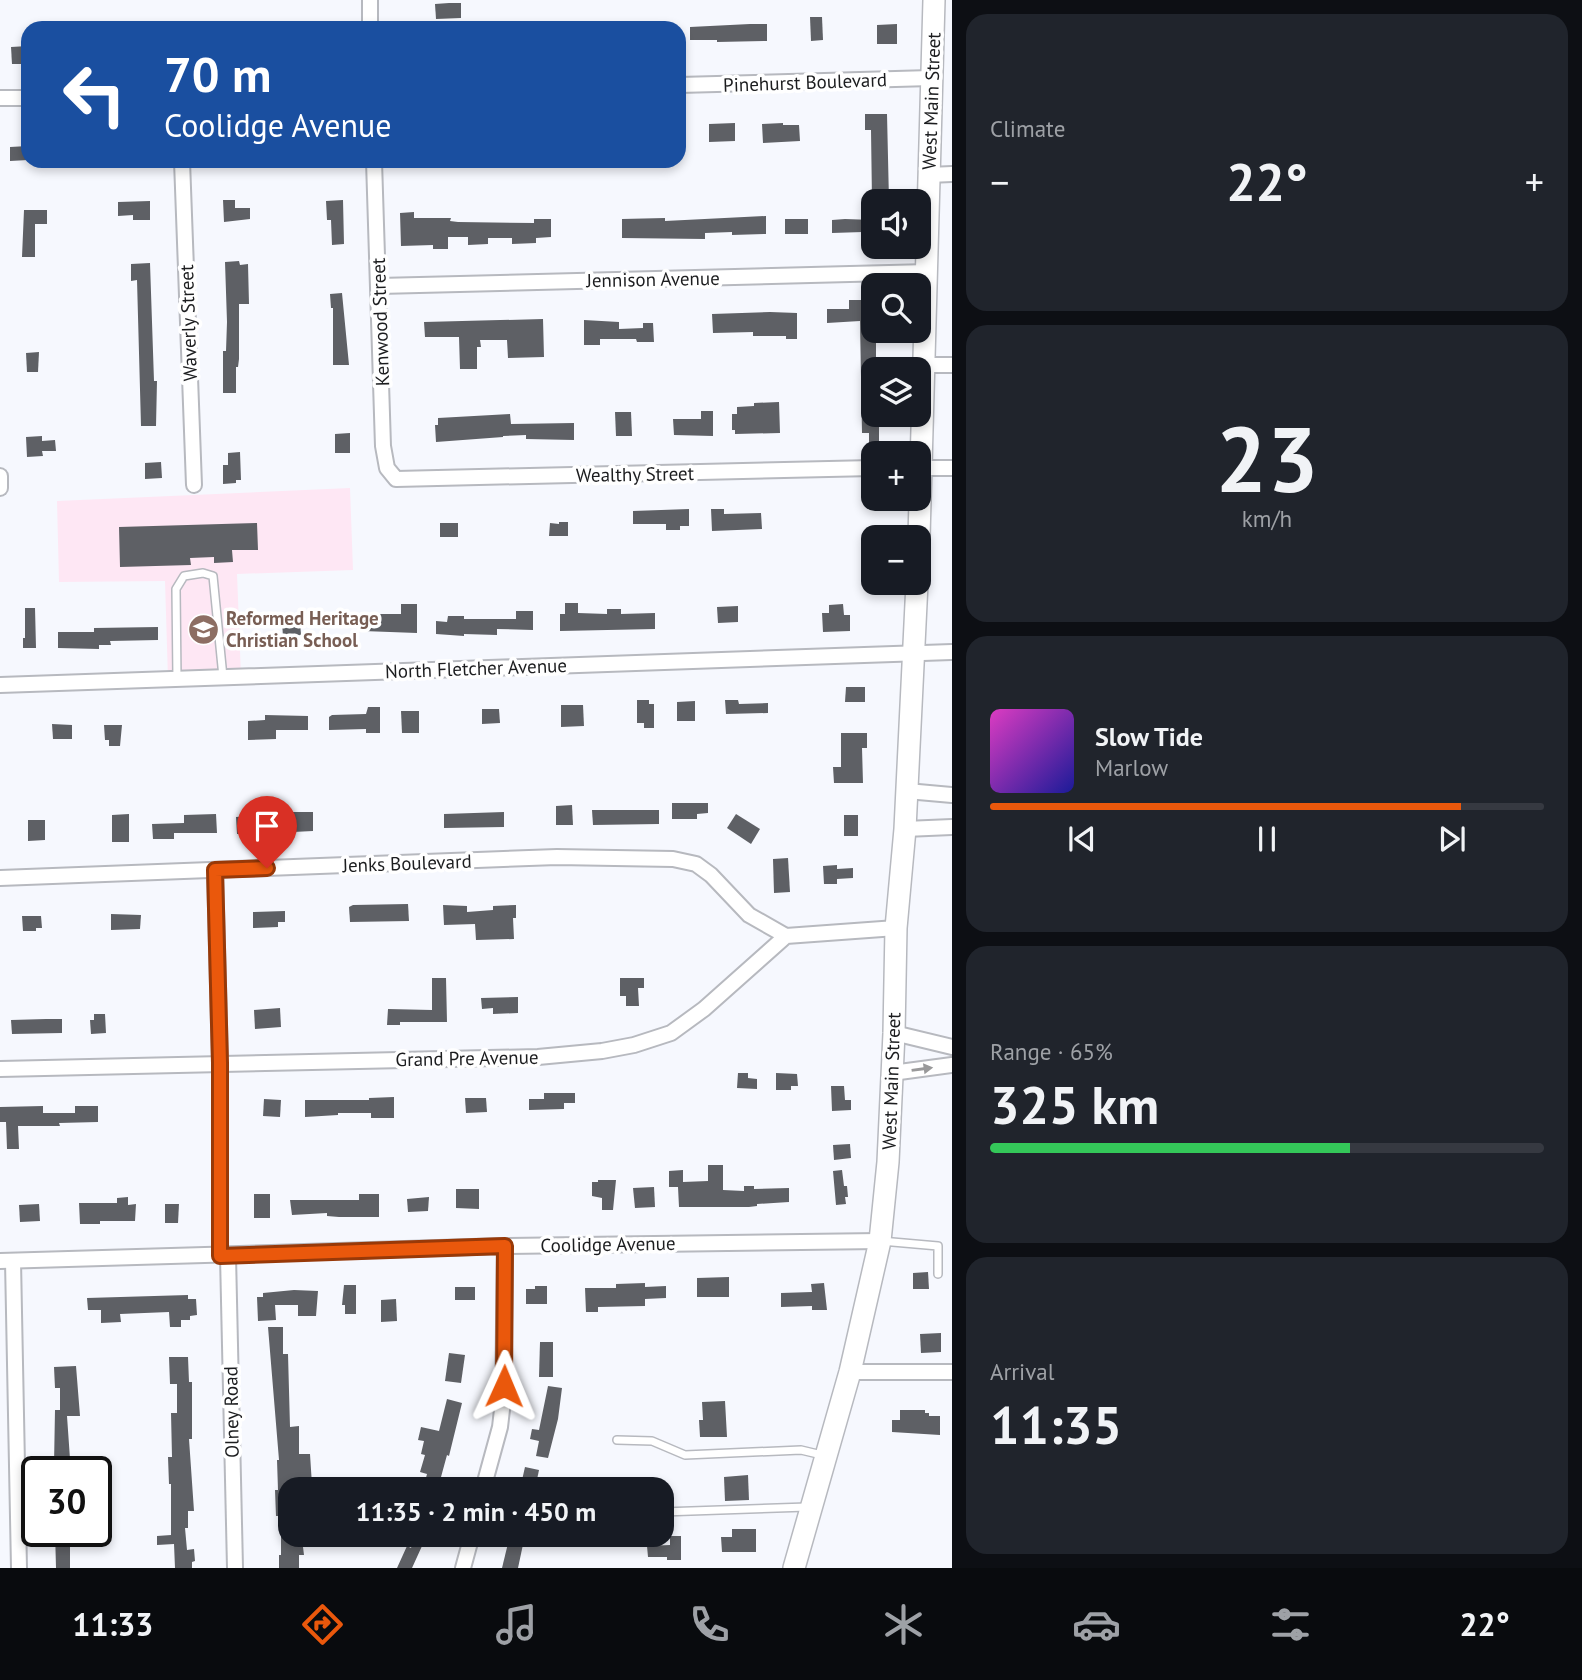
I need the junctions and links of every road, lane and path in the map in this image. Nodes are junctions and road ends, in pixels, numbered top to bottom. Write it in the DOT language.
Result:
graph roads {
  1 [pos="370,0"];
  2 [pos="934,0"];
  3 [pos="370,21"];
  4 [pos="931,78"];
  5 [pos="686,85"];
  6 [pos="0,98"];
  7 [pos="21,98"];
  8 [pos="182,168"];
  9 [pos="374,168"];
  10 [pos="952,174"];
  11 [pos="929,175"];
  12 [pos="928,272"];
  13 [pos="379,286"];
  14 [pos="924,357"];
  15 [pos="931,365"];
  16 [pos="952,365"];
  17 [pos="861,468"];
  18 [pos="931,468"];
  19 [pos="952,468"];
  20 [pos="0,476"];
  21 [pos="396,479"];
  22 [pos="194,485"];
  23 [pos="0,488"];
  24 [pos="917,595"];
  25 [pos="952,652"];
  26 [pos="915,653"];
  27 [pos="223,677"];
  28 [pos="177,679"];
  29 [pos="0,685"];
  30 [pos="907,792"];
  31 [pos="952,795"];
  32 [pos="952,827"];
  33 [pos="905,829"];
  34 [pos="215,870"];
  35 [pos="0,878"];
  36 [pos="896,928"];
  37 [pos="786,936"];
  38 [pos="894,1033"];
  39 [pos="952,1047"];
  40 [pos="220,1063"];
  41 [pos="952,1065"];
  42 [pos="0,1069"];
  43 [pos="892,1073"];
  44 [pos="880,1241"];
  45 [pos="505,1246"];
  46 [pos="224,1256"];
  47 [pos="7,1261"];
  48 [pos="938,1273"];
  49 [pos="850,1372"];
  50 [pos="952,1372"];
  51 [pos="617,1440"];
  52 [pos="826,1456"];
  53 [pos="486,1477"];
  54 [pos="811,1507"];
  55 [pos="674,1512"];
  56 [pos="469,1547"];
  57 [pos="19,1568"];
  58 [pos="235,1568"];
  59 [pos="463,1568"];
  60 [pos="794,1568"];
  1 -- 3 [label="street"];
  2 -- 4 [label="main road, West Main Street"];
  4 -- 5 [label="street, Pinehurst Boulevard"];
  4 -- 11 [label="main road, West Main Street"];
  6 -- 7 [label="street"];
  8 -- 22 [label="street, Waverly Street"];
  9 -- 13 [label="street, Kenwood Street"];
  10 -- 11 [label="street"];
  11 -- 12 [label="main road, West Main Street"];
  12 -- 13 [label="street, Jennison Avenue"];
  12 -- 14 [label="main road, West Main Street"];
  13 -- 21 [label="street, Kenwood Street"];
  15 -- 16 [label="street"];
  17 -- 21 [label="street, Wealthy Street"];
  18 -- 19 [label="street"];
  20 -- 23 [label="street"];
  24 -- 26 [label="main road, West Main Street"];
  25 -- 26 [label="street, North Fletcher Avenue"];
  26 -- 27 [label="street, North Fletcher Avenue"];
  26 -- 30 [label="main road, West Main Street"];
  27 -- 28 [label="street, North Fletcher Avenue"];
  27 -- 28 [label="lane"];
  28 -- 29 [label="street, North Fletcher Avenue"];
  30 -- 31 [label="street"];
  30 -- 33 [label="main road, West Main Street"];
  32 -- 33 [label="street"];
  33 -- 36 [label="main road, West Main Street"];
  34 -- 35 [label="street, Jenks Boulevard"];
  34 -- 37 [label="street, Jenks Boulevard"];
  34 -- 40 [label="street, Olney Road"];
  36 -- 37 [label="street"];
  36 -- 38 [label="main road, West Main Street"];
  37 -- 40 [label="street, Grand Pre Avenue"];
  38 -- 39 [label="street"];
  38 -- 43 [label="main road, West Main Street"];
  40 -- 42 [label="street, Grand Pre Avenue"];
  40 -- 46 [label="street, Olney Road"];
  43 -- 41 [label="street, one-way"];
  43 -- 44 [label="main road, West Main Street"];
  44 -- 45 [label="street, Coolidge Avenue"];
  44 -- 48 [label="lane"];
  44 -- 49 [label="main road, West Main Street"];
  45 -- 46 [label="street, Coolidge Avenue"];
  45 -- 53 [label="street"];
  46 -- 47 [label="street, Coolidge Avenue"];
  46 -- 58 [label="street, Olney Road"];
  47 -- 57 [label="street"];
  49 -- 50 [label="street"];
  49 -- 52 [label="main road, West Main Street"];
  51 -- 52 [label="lane"];
  52 -- 54 [label="main road, West Main Street"];
  54 -- 55 [label="lane"];
  54 -- 60 [label="main road, West Main Street"];
  56 -- 59 [label="street"];
}
